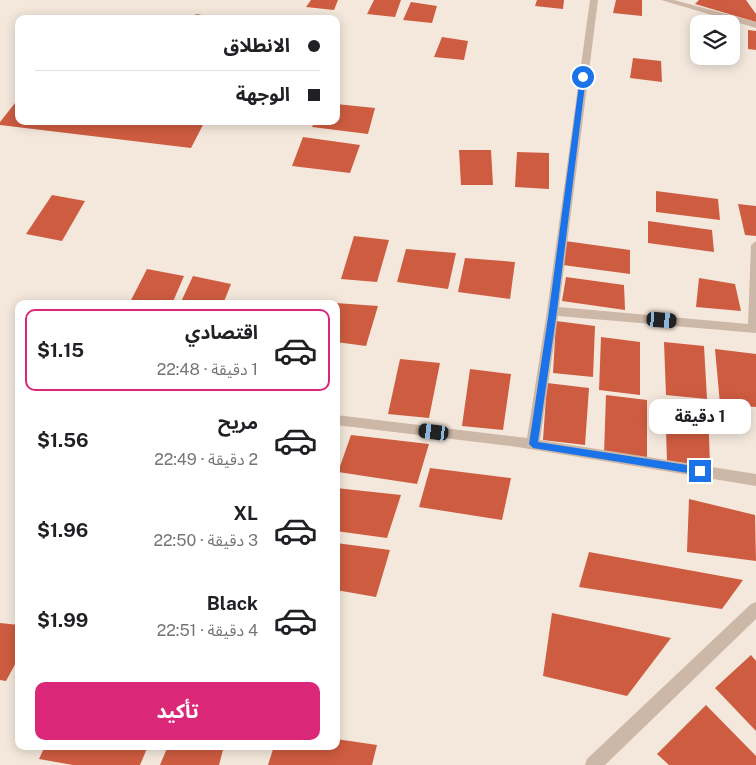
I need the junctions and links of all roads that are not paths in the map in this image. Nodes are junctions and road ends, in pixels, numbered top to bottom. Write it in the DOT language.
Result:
graph roads {
  1 [pos="594,0"];
  2 [pos="665,0"];
  3 [pos="756,25"];
  4 [pos="756,245"];
  5 [pos="553,311"];
  6 [pos="755,329"];
  7 [pos="340,420"];
  8 [pos="533,444"];
  9 [pos="756,480"];
  10 [pos="756,609"];
  11 [pos="593,765"];
  1 -- 5 [label="street"];
  2 -- 3 [label="street"];
  4 -- 6 [label="street"];
  5 -- 6 [label="street"];
  5 -- 8 [label="street"];
  7 -- 8 [label="street"];
  8 -- 9 [label="street"];
  10 -- 11 [label="street"];
}
